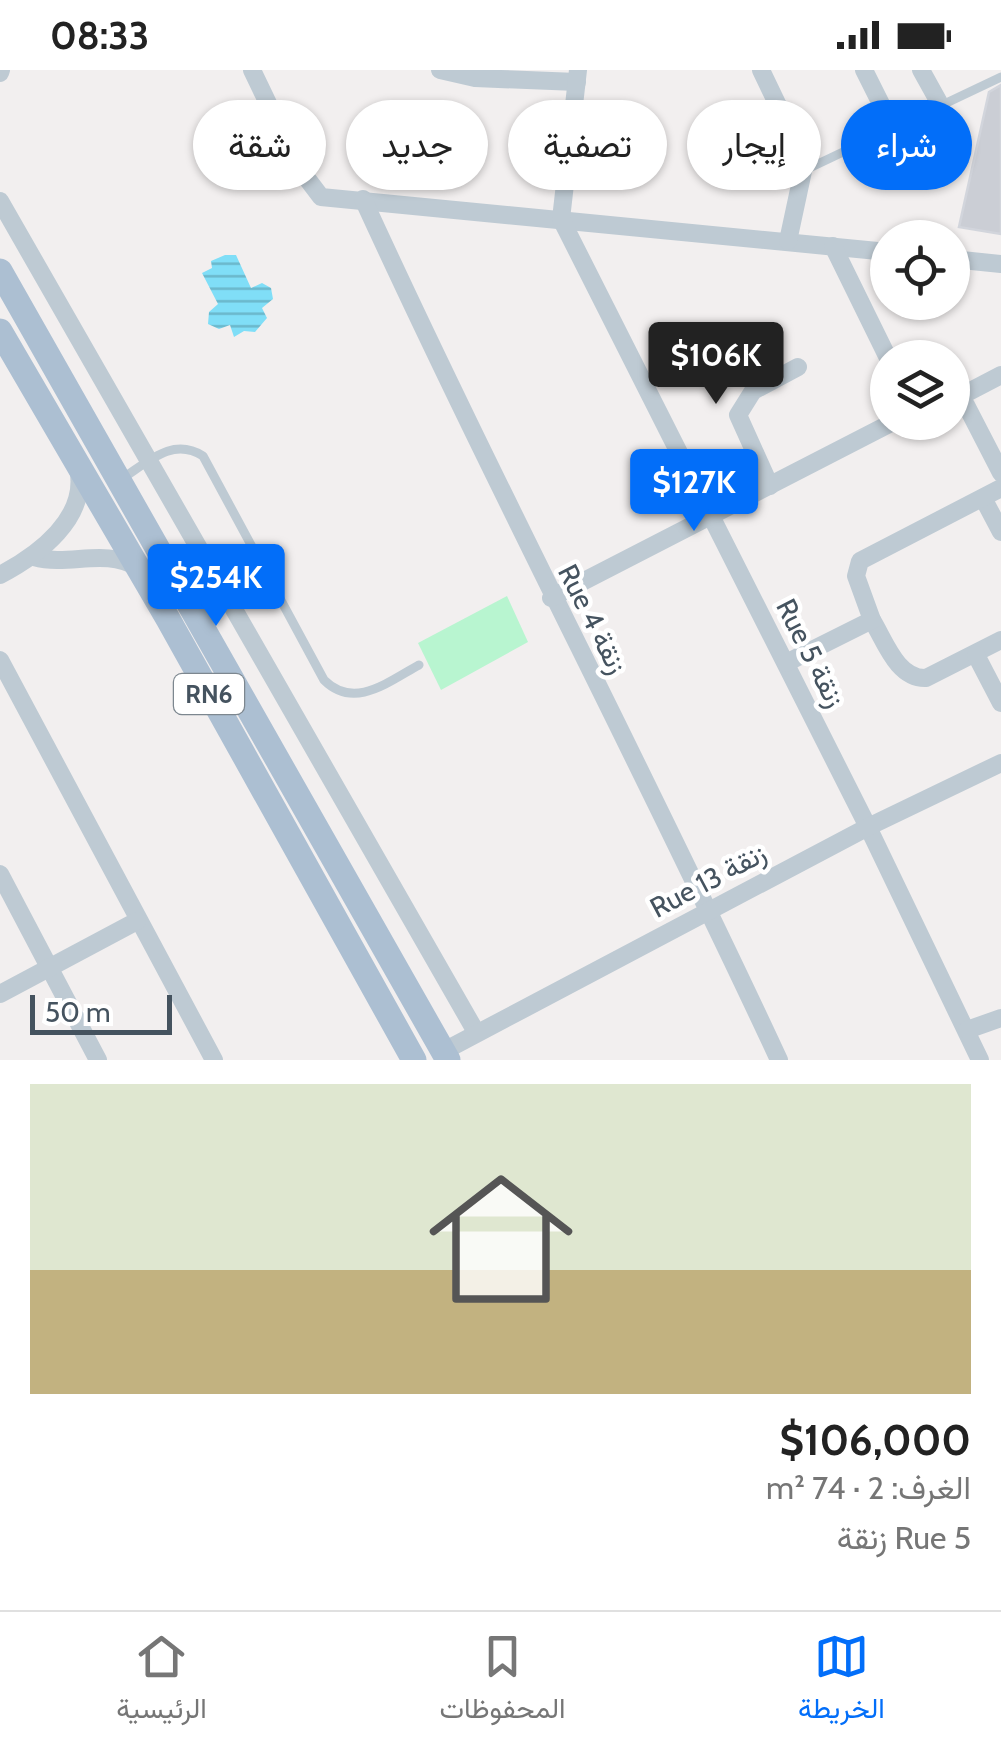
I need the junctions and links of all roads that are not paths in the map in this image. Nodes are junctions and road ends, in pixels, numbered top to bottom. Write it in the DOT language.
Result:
graph roads {
  1 [pos="252,70"];
  2 [pos="440,70"];
  3 [pos="761,70"];
  4 [pos="864,70"];
  5 [pos="921,70"];
  6 [pos="577,76"];
  7 [pos="1001,77"];
  8 [pos="775,100"];
  9 [pos="880,100"];
  10 [pos="937,100"];
  11 [pos="953,100"];
  12 [pos="799,190"];
  13 [pos="362,199"];
  14 [pos="0,201"];
  15 [pos="561,219"];
  16 [pos="788,241"];
  17 [pos="833,246"];
  18 [pos="870,250"];
  19 [pos="970,261"];
  20 [pos="1001,264"];
  21 [pos="0,271"];
  22 [pos="0,331"];
  23 [pos="879,340"];
  24 [pos="798,367"];
  25 [pos="1001,376"];
  26 [pos="970,390"];
  27 [pos="970,413"];
  28 [pos="870,434"];
  29 [pos="72,454"];
  30 [pos="148,462"];
  31 [pos="1001,473"];
  32 [pos="121,480"];
  33 [pos="770,486"];
  34 [pos="1001,488"];
  35 [pos="983,498"];
  36 [pos="711,516"];
  37 [pos="1001,532"];
  38 [pos="34,557"];
  39 [pos="138,568"];
  40 [pos="0,574"];
  41 [pos="551,598"];
  42 [pos="872,620"];
  43 [pos="1001,640"];
  44 [pos="976,655"];
  45 [pos="0,660"];
  46 [pos="786,663"];
  47 [pos="419,665"];
  48 [pos="1001,703"];
  49 [pos="1001,763"];
  50 [pos="868,828"];
  51 [pos="0,874"];
  52 [pos="710,910"];
  53 [pos="137,921"];
  54 [pos="49,968"];
  55 [pos="0,994"];
  56 [pos="1001,1018"];
  57 [pos="967,1030"];
  58 [pos="476,1032"];
  59 [pos="446,1056"];
  60 [pos="98,1060"];
  61 [pos="214,1060"];
  62 [pos="414,1060"];
  63 [pos="779,1060"];
  64 [pos="980,1060"];
  1 -- 13 [label="street"];
  2 -- 6 [label="street"];
  3 -- 8 [label="street"];
  4 -- 9 [label="street"];
  5 -- 10 [label="street"];
  6 -- 15 [label="street"];
  7 -- 11 [label="lane"];
  12 -- 16 [label="street"];
  13 -- 15 [label="street"];
  13 -- 41 [label="street, Rue 4 زنقة"];
  14 -- 30 [label="street"];
  15 -- 16 [label="street"];
  15 -- 36 [label="street, Rue 5 زنقة"];
  16 -- 17 [label="street"];
  17 -- 18 [label="street"];
  17 -- 23 [label="street"];
  19 -- 20 [label="street"];
  21 -- 32 [label="main road, RN6"];
  22 -- 29 [label="main road, RN6"];
  24 -- 33 [label="street"];
  25 -- 26 [label="street"];
  27 -- 31 [label="street"];
  28 -- 33 [label="street"];
  29 -- 38 [label="street"];
  29 -- 39 [label="main road, RN6"];
  30 -- 32 [label="lane"];
  30 -- 47 [label="lane"];
  30 -- 58 [label="street"];
  32 -- 59 [label="main road, RN6"];
  33 -- 36 [label="street"];
  34 -- 35 [label="street"];
  35 -- 37 [label="street"];
  35 -- 42 [label="street"];
  36 -- 41 [label="street"];
  36 -- 46 [label="street, Rue 5 زنقة"];
  38 -- 39 [label="street"];
  38 -- 40 [label="street"];
  39 -- 62 [label="main road, RN6"];
  41 -- 52 [label="street, Rue 4 زنقة"];
  42 -- 44 [label="street"];
  42 -- 46 [label="street"];
  43 -- 44 [label="street"];
  44 -- 48 [label="street"];
  45 -- 53 [label="street"];
  46 -- 50 [label="street, Rue 5 زنقة"];
  49 -- 50 [label="street, Rue 13 زنقة"];
  50 -- 52 [label="street, Rue 13 زنقة"];
  50 -- 57 [label="street, Rue 5 زنقة"];
  51 -- 54 [label="street"];
  52 -- 58 [label="street, Rue 13 زنقة"];
  52 -- 63 [label="street, Rue 4 زنقة"];
  53 -- 54 [label="street"];
  53 -- 61 [label="street"];
  54 -- 55 [label="street"];
  54 -- 60 [label="street"];
  56 -- 57 [label="street"];
  57 -- 64 [label="street, Rue 5 زنقة"];
  58 -- 59 [label="street, Rue 13 زنقة"];
}
